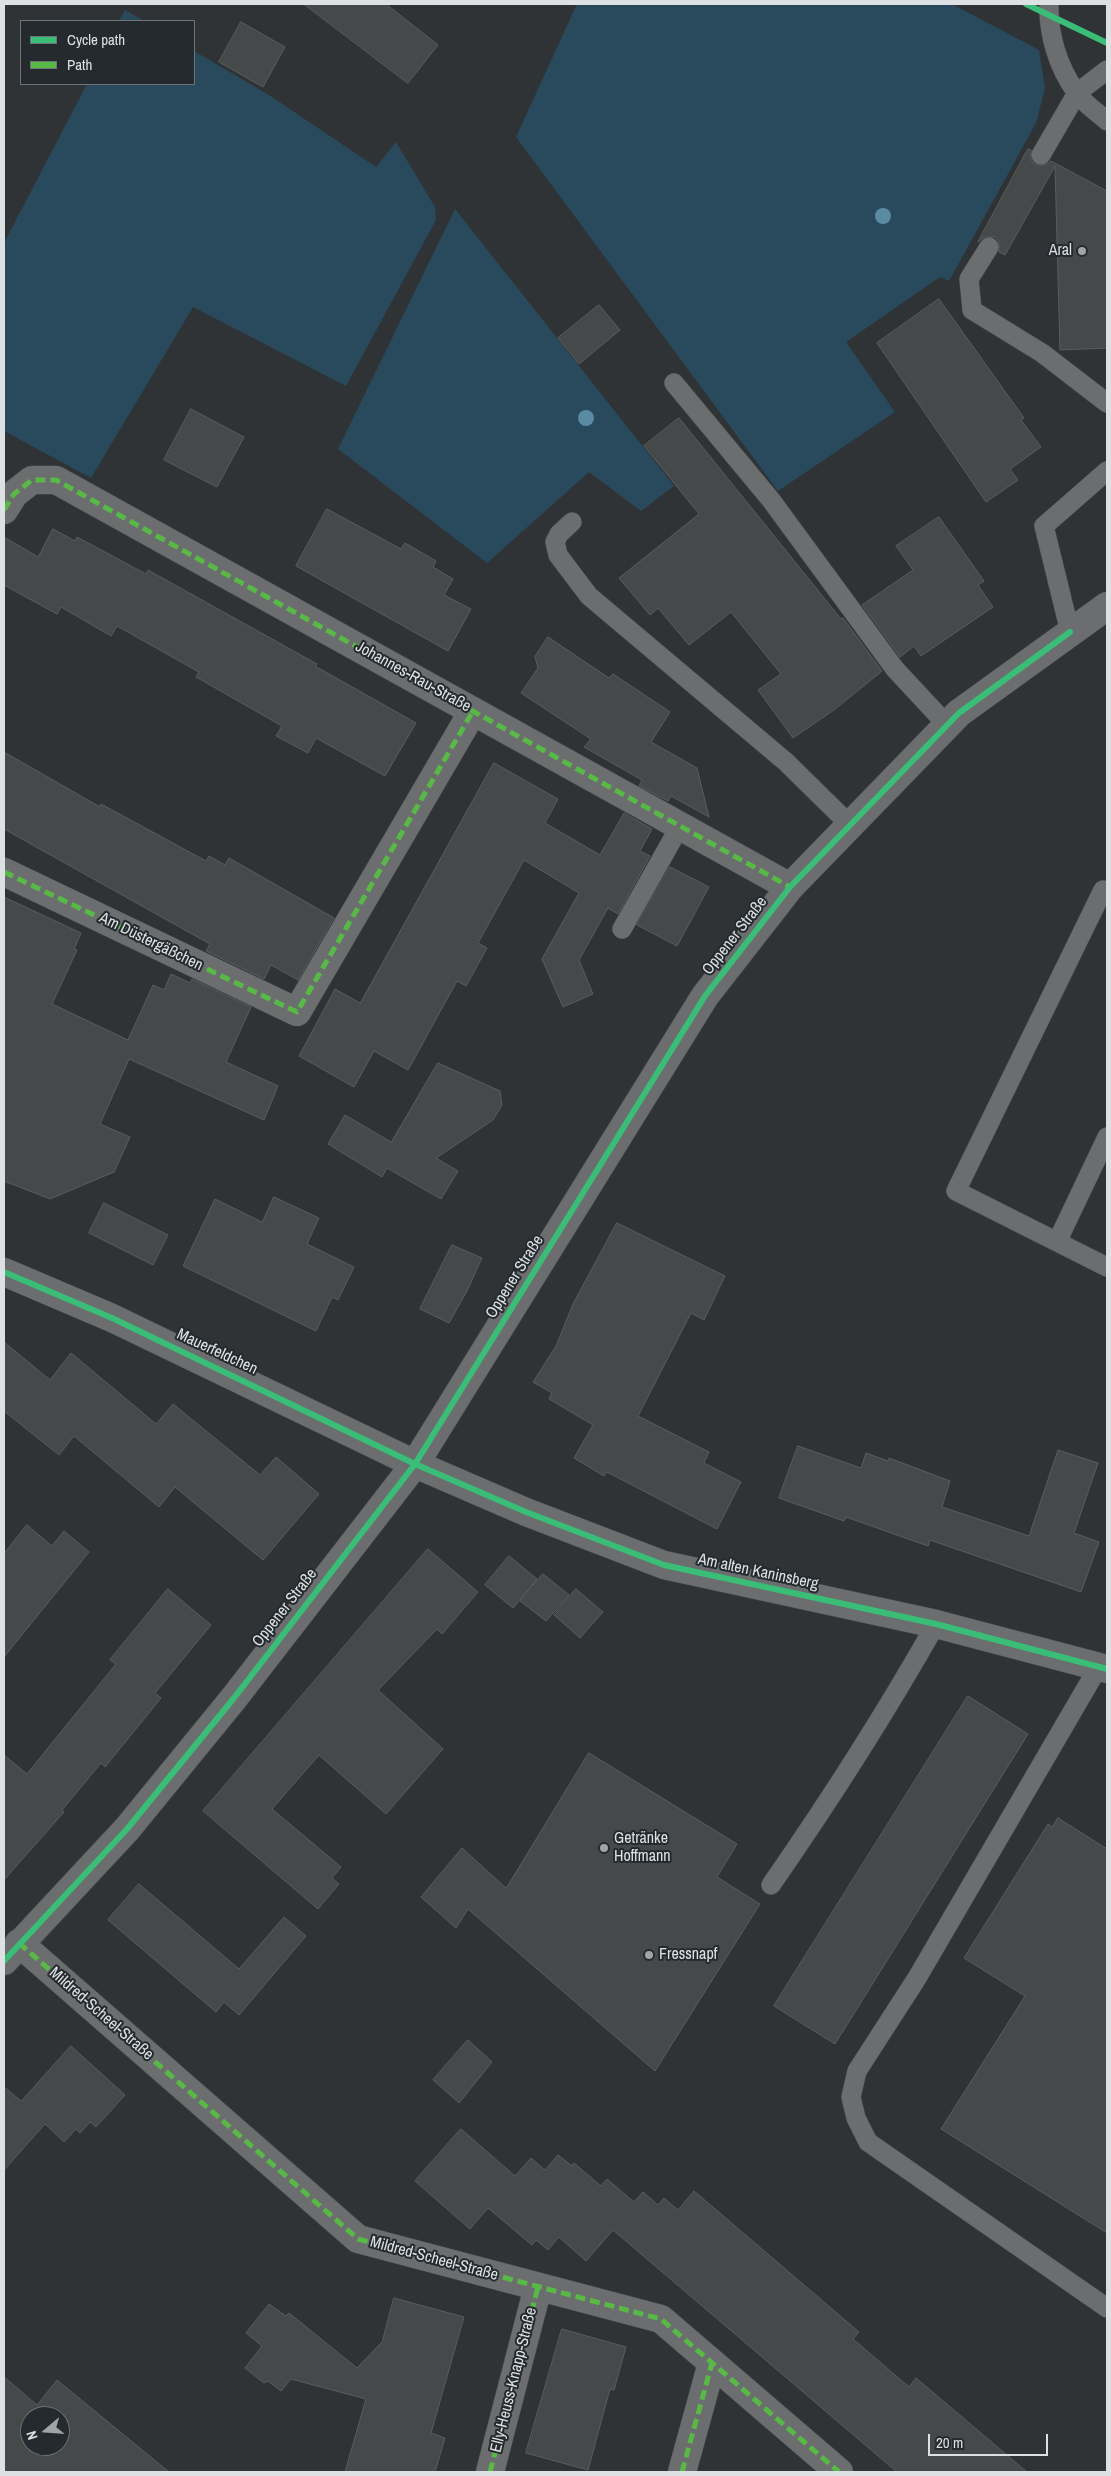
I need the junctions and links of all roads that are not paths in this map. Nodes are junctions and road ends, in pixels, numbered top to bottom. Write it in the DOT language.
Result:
graph roads {
  1 [pos="1049,4"];
  2 [pos="1107,70"];
  3 [pos="1077,93"];
  4 [pos="1107,121"];
  5 [pos="1040,155"];
  6 [pos="989,247"];
  7 [pos="674,383"];
  8 [pos="1107,403"];
  9 [pos="1107,471"];
  10 [pos="4,510"];
  11 [pos="572,522"];
  12 [pos="1107,606"];
  13 [pos="1070,632"];
  14 [pos="473,711"];
  15 [pos="947,725"];
  16 [pos="850,825"];
  17 [pos="680,826"];
  18 [pos="4,872"];
  19 [pos="790,887"];
  20 [pos="1107,892"];
  21 [pos="622,929"];
  22 [pos="1107,1137"];
  23 [pos="1057,1242"];
  24 [pos="1107,1267"];
  25 [pos="4,1272"];
  26 [pos="415,1464"];
  27 [pos="936,1624"];
  28 [pos="1103,1668"];
  29 [pos="771,1885"];
  30 [pos="12,1952"];
  31 [pos="538,2287"];
  32 [pos="1107,2308"];
  33 [pos="712,2363"];
  34 [pos="490,2472"];
  35 [pos="682,2472"];
  36 [pos="839,2472"];
  1 -- 3 [label="lane"];
  2 -- 3 [label="lane"];
  3 -- 4 [label="lane"];
  3 -- 5 [label="lane"];
  6 -- 8 [label="lane"];
  7 -- 15 [label="lane"];
  9 -- 13 [label="lane"];
  10 -- 14 [label="street, Johannes-Rau-Straße"];
  11 -- 16 [label="lane"];
  12 -- 13 [label="street, Oppener Straße"];
  13 -- 15 [label="street, Oppener Straße"];
  14 -- 17 [label="street, Johannes-Rau-Straße"];
  14 -- 18 [label="street, Am Düstergäßchen"];
  15 -- 16 [label="street, Oppener Straße"];
  16 -- 19 [label="street, Oppener Straße"];
  17 -- 19 [label="street, Johannes-Rau-Straße"];
  17 -- 21 [label="lane"];
  19 -- 26 [label="street, Oppener Straße"];
  20 -- 23 [label="lane"];
  22 -- 23 [label="lane"];
  23 -- 24 [label="lane"];
  25 -- 26 [label="street, Mauerfeldchen"];
  26 -- 27 [label="street, Am alten Kaninsberg"];
  26 -- 30 [label="street, Oppener Straße"];
  27 -- 28 [label="street, Am alten Kaninsberg"];
  27 -- 29 [label="lane"];
  28 -- 32 [label="lane"];
  30 -- 31 [label="street, Mildred-Scheel-Straße"];
  31 -- 33 [label="street, Mildred-Scheel-Straße"];
  31 -- 34 [label="street, Elly-Heuss-Knapp-Straße"];
  33 -- 35 [label="street"];
  33 -- 36 [label="street, Mildred-Scheel-Straße"];
}
